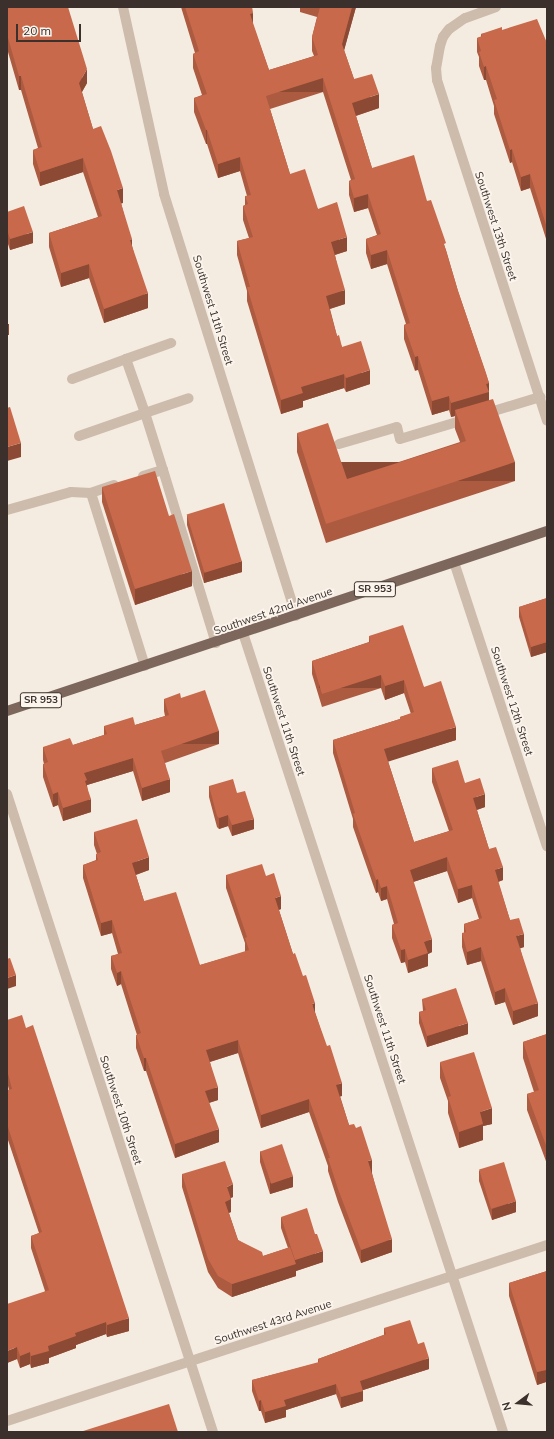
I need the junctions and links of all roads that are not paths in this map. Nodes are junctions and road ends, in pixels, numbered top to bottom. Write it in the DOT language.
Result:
graph roads {
  1 [pos="123,7"];
  2 [pos="496,7"];
  3 [pos="170,343"];
  4 [pos="126,359"];
  5 [pos="72,379"];
  6 [pos="540,397"];
  7 [pos="189,398"];
  8 [pos="145,413"];
  9 [pos="547,421"];
  10 [pos="79,436"];
  11 [pos="339,444"];
  12 [pos="163,470"];
  13 [pos="91,493"];
  14 [pos="7,510"];
  15 [pos="547,531"];
  16 [pos="454,562"];
  17 [pos="296,616"];
  18 [pos="243,633"];
  19 [pos="216,643"];
  20 [pos="145,666"];
  21 [pos="7,711"];
  22 [pos="7,794"];
  23 [pos="547,846"];
  24 [pos="547,1245"];
  25 [pos="452,1276"];
  26 [pos="190,1362"];
  27 [pos="7,1421"];
  28 [pos="212,1432"];
  29 [pos="503,1432"];
  1 -- 17 [label="street, Southwest 11th Street"];
  2 -- 6 [label="street, Southwest 13th Street"];
  3 -- 4 [label="street"];
  4 -- 5 [label="street"];
  4 -- 8 [label="street"];
  6 -- 9 [label="street, Southwest 13th Street"];
  6 -- 11 [label="street"];
  7 -- 8 [label="street"];
  8 -- 10 [label="street"];
  8 -- 12 [label="street"];
  12 -- 13 [label="street"];
  12 -- 19 [label="street"];
  13 -- 14 [label="street"];
  13 -- 20 [label="street"];
  15 -- 16 [label="main road, Southwest 42nd Avenue / SR 953"];
  16 -- 17 [label="main road, Southwest 42nd Avenue / SR 953"];
  16 -- 23 [label="street, Southwest 12th Street"];
  17 -- 18 [label="main road, Southwest 42nd Avenue / SR 953"];
  18 -- 19 [label="main road, Southwest 42nd Avenue / SR 953"];
  18 -- 25 [label="street, Southwest 11th Street"];
  19 -- 20 [label="main road, Southwest 42nd Avenue / SR 953"];
  20 -- 21 [label="main road, Southwest 42nd Avenue / SR 953"];
  22 -- 26 [label="street, Southwest 10th Street"];
  24 -- 25 [label="street, Southwest 43rd Avenue"];
  25 -- 26 [label="street, Southwest 43rd Avenue"];
  25 -- 29 [label="street, Southwest 11th Street"];
  26 -- 27 [label="street, Southwest 43rd Avenue"];
  26 -- 28 [label="street, Southwest 10th Street"];
}
